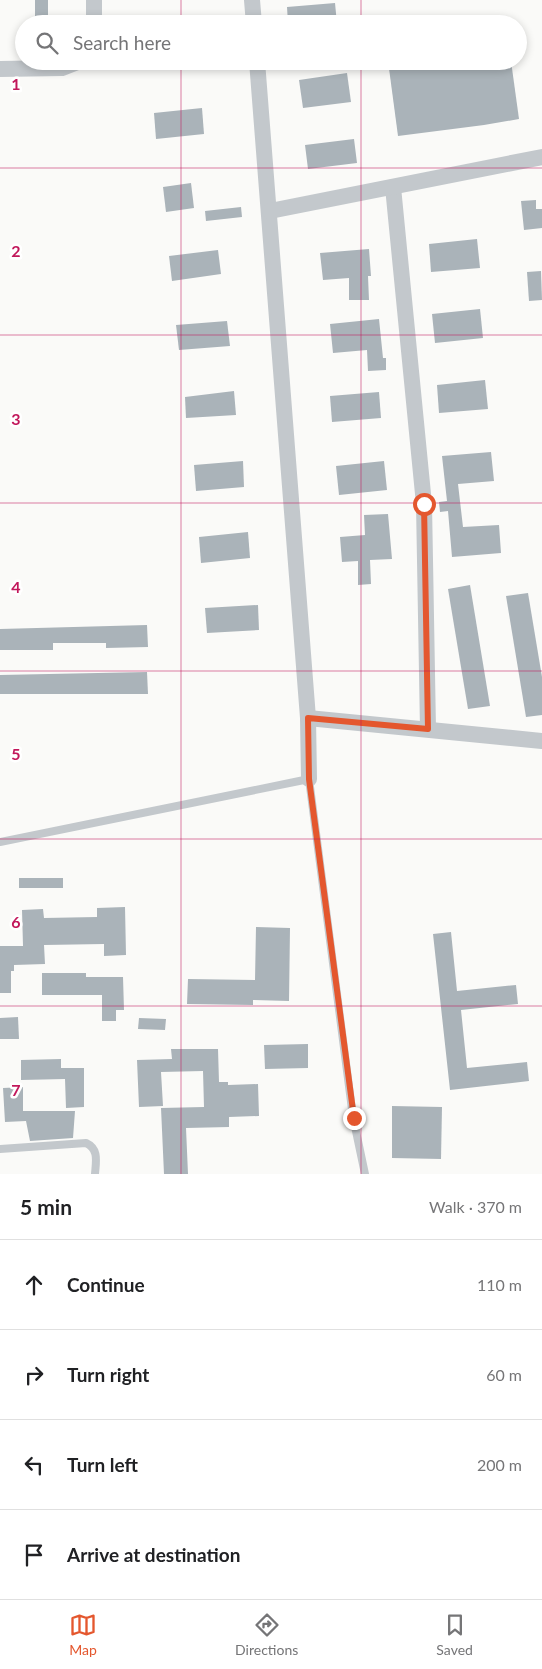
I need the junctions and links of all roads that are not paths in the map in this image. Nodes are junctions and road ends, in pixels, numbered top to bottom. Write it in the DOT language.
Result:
graph roads {
  1 [pos="94,0"];
  2 [pos="252,0"];
  3 [pos="94,15"];
  4 [pos="253,15"];
  5 [pos="0,69"];
  6 [pos="15,69"];
  7 [pos="258,70"];
  8 [pos="542,156"];
  9 [pos="393,187"];
  10 [pos="270,211"];
  11 [pos="308,718"];
  12 [pos="428,729"];
  13 [pos="542,741"];
  14 [pos="309,779"];
  15 [pos="0,842"];
  16 [pos="0,1149"];
  17 [pos="95,1174"];
  18 [pos="365,1174"];
  1 -- 3 [label="street"];
  2 -- 4 [label="street"];
  5 -- 6 [label="street"];
  7 -- 10 [label="street"];
  8 -- 9 [label="street"];
  9 -- 10 [label="street"];
  9 -- 12 [label="street"];
  10 -- 11 [label="street"];
  11 -- 12 [label="street"];
  11 -- 14 [label="street"];
  12 -- 13 [label="street"];
  14 -- 15 [label="lane"];
  14 -- 18 [label="lane"];
  16 -- 17 [label="lane"];
}
